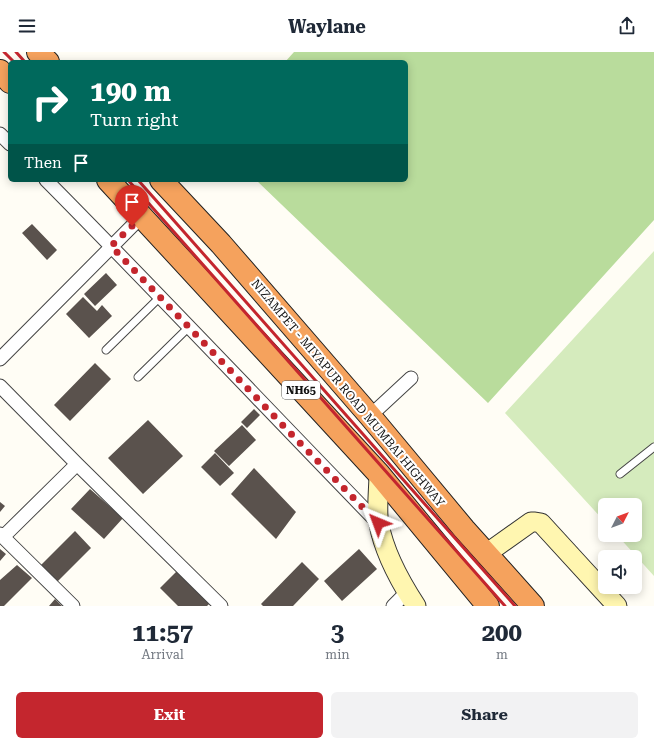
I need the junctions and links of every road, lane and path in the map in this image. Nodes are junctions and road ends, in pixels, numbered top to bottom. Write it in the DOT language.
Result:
graph roads {
  1 [pos="38,52"];
  2 [pos="46,60"];
  3 [pos="0,71"];
  4 [pos="8,80"];
  5 [pos="0,134"];
  6 [pos="8,142"];
  7 [pos="48,182"];
  8 [pos="110,182"];
  9 [pos="163,182"];
  10 [pos="142,216"];
  11 [pos="111,246"];
  12 [pos="160,297"];
  13 [pos="189,327"];
  14 [pos="106,350"];
  15 [pos="0,359"];
  16 [pos="138,378"];
  17 [pos="411,378"];
  18 [pos="0,386"];
  19 [pos="370,416"];
  20 [pos="654,446"];
  21 [pos="77,464"];
  22 [pos="379,474"];
  23 [pos="620,474"];
  24 [pos="378,523"];
  25 [pos="1,535"];
  26 [pos="486,554"];
  27 [pos="411,599"];
  28 [pos="73,606"];
  29 [pos="221,606"];
  30 [pos="393,606"];
  31 [pos="488,606"];
  32 [pos="533,606"];
  33 [pos="617,606"];
  1 -- 2 [label="highway"];
  3 -- 4 [label="highway"];
  5 -- 6 [label="street"];
  7 -- 11 [label="street"];
  8 -- 10 [label="highway, NH65"];
  9 -- 19 [label="highway, NIZAMPET - MIYAPUR ROAD MUMBAI HIGHWAY / NH65"];
  10 -- 11 [label="street"];
  10 -- 22 [label="highway, NH65"];
  11 -- 12 [label="street"];
  11 -- 15 [label="street"];
  12 -- 13 [label="street"];
  12 -- 14 [label="lane"];
  13 -- 16 [label="lane"];
  13 -- 24 [label="street"];
  17 -- 19 [label="street"];
  18 -- 21 [label="street"];
  19 -- 26 [label="highway, NIZAMPET - MIYAPUR ROAD MUMBAI HIGHWAY / NH65"];
  20 -- 23 [label="lane"];
  21 -- 25 [label="street"];
  21 -- 29 [label="street"];
  22 -- 24 [label="street"];
  22 -- 31 [label="highway, NH65"];
  24 -- 27 [label="street"];
  25 -- 28 [label="street"];
  26 -- 32 [label="highway, NIZAMPET - MIYAPUR ROAD MUMBAI HIGHWAY / NH65"];
  26 -- 33 [label="street"];
  27 -- 30 [label="street"];
}
